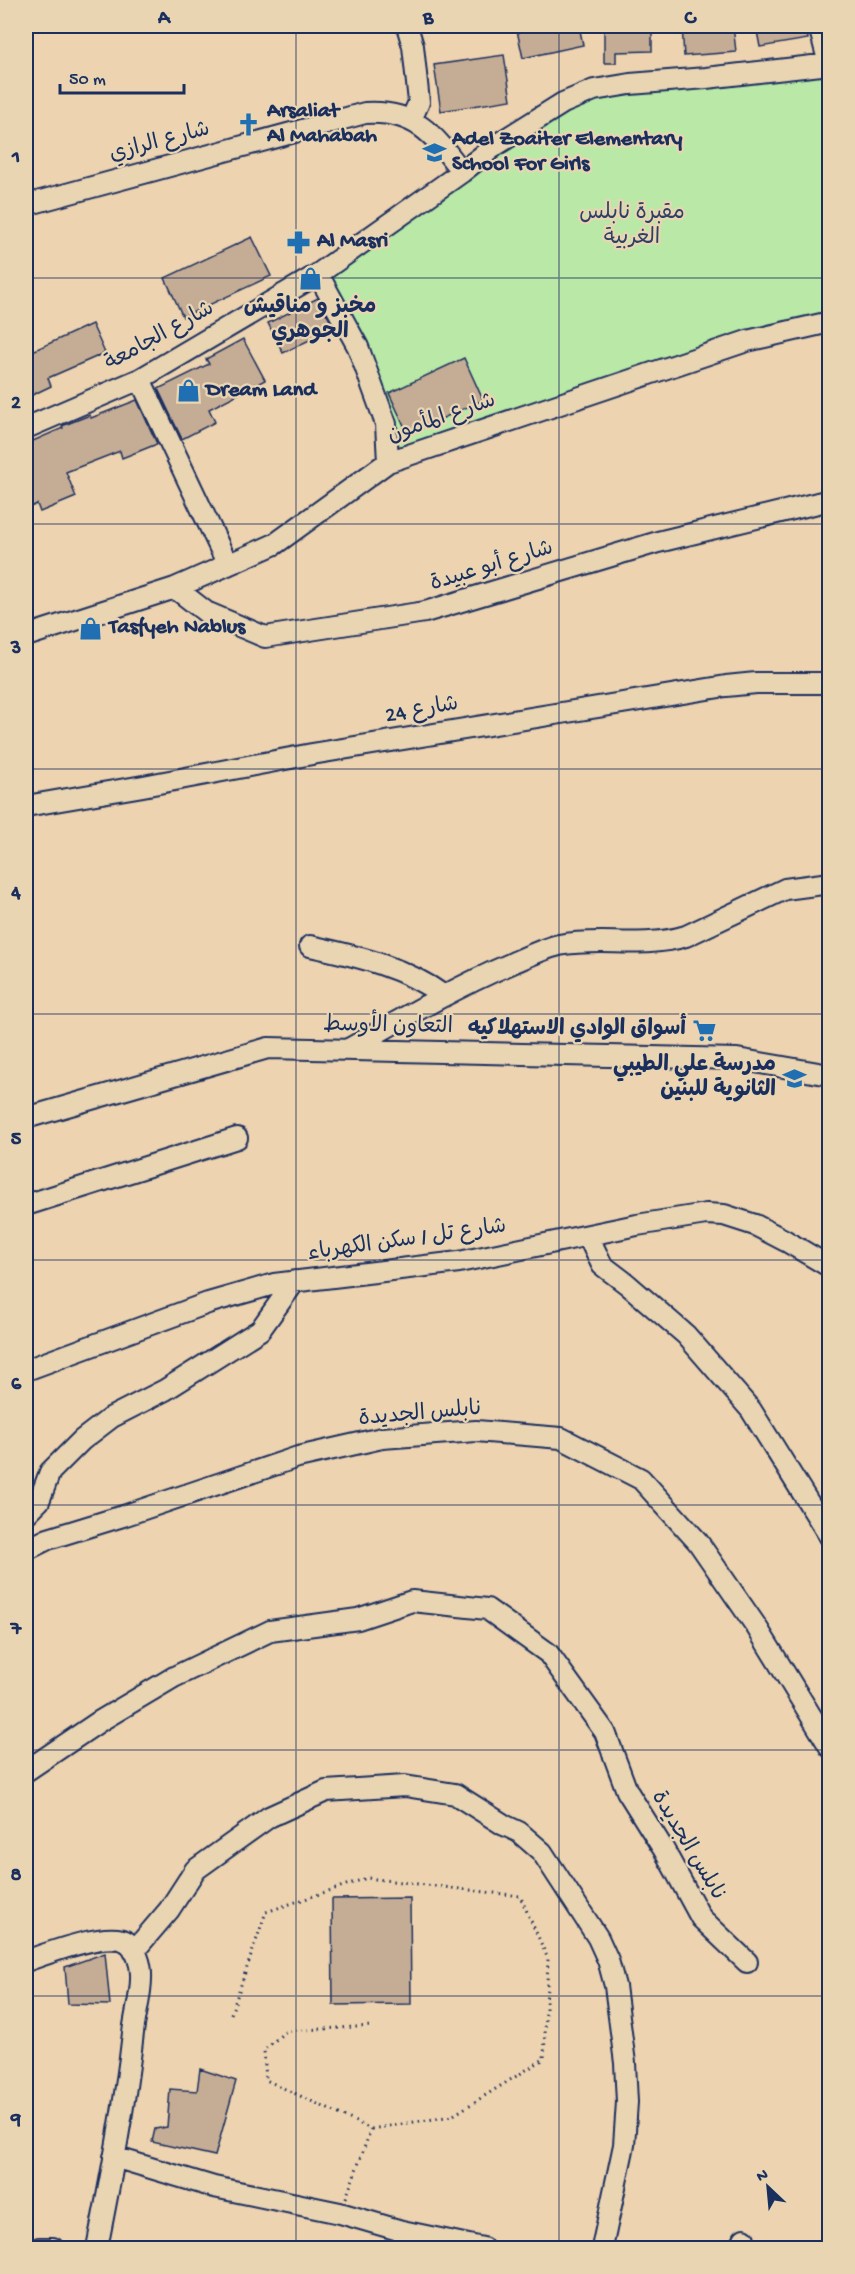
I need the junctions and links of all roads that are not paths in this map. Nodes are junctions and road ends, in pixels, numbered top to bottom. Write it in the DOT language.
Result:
graph roads {
  1 [pos="407,26"];
  2 [pos="819,26"];
  3 [pos="829,64"];
  4 [pos="411,120"];
  5 [pos="462,172"];
  6 [pos="26,205"];
  7 [pos="318,274"];
  8 [pos="830,322"];
  9 [pos="140,379"];
  10 [pos="26,428"];
  11 [pos="388,462"];
  12 [pos="830,500"];
  13 [pos="228,565"];
  14 [pos="175,588"];
  15 [pos="26,636"];
  16 [pos="830,683"];
  17 [pos="26,806"];
  18 [pos="830,883"];
  19 [pos="310,946"];
  20 [pos="444,996"];
  21 [pos="347,1050"];
  22 [pos="830,1076"];
  23 [pos="26,1118"];
  24 [pos="237,1138"];
  25 [pos="26,1205"];
  26 [pos="588,1236"];
  27 [pos="830,1267"];
  28 [pos="295,1281"];
  29 [pos="26,1371"];
  30 [pos="26,1514"];
  31 [pos="830,1537"];
  32 [pos="26,1550"];
  33 [pos="830,1747"];
  34 [pos="26,1771"];
  35 [pos="134,1951"];
  36 [pos="26,1961"];
  37 [pos="747,1962"];
  38 [pos="114,2157"];
  39 [pos="39,2248"];
  40 [pos="53,2248"];
  41 [pos="97,2248"];
  42 [pos="483,2248"];
  43 [pos="603,2248"];
  1 -- 4 [label="street"];
  2 -- 3 [label="street"];
  3 -- 5 [label="street, شارع الجامعة"];
  4 -- 5 [label="street, شارع الرازي"];
  4 -- 6 [label="street, شارع الرازي"];
  5 -- 7 [label="street, شارع الجامعة"];
  7 -- 9 [label="street, شارع الجامعة"];
  7 -- 11 [label="street"];
  8 -- 11 [label="street, شارع المأمون"];
  9 -- 10 [label="street, شارع الجامعة"];
  9 -- 13 [label="street"];
  11 -- 13 [label="street, شارع المأمون"];
  12 -- 14 [label="street, شارع أبو عبيدة"];
  13 -- 14 [label="street, شارع المأمون"];
  14 -- 15 [label="street, شارع المأمون"];
  16 -- 17 [label="street, شارع 24"];
  18 -- 20 [label="street"];
  19 -- 20 [label="street"];
  20 -- 21 [label="street"];
  21 -- 22 [label="street, التعاون الأوسط"];
  21 -- 23 [label="street, التعاون الأوسط"];
  24 -- 25 [label="street"];
  26 -- 27 [label="street, شارع تل / سكن الكهرباء"];
  26 -- 28 [label="street, شارع تل / سكن الكهرباء"];
  26 -- 31 [label="street"];
  28 -- 29 [label="street, شارع تل / سكن الكهرباء"];
  28 -- 30 [label="street"];
  32 -- 33 [label="street, نابلس الجديدة"];
  34 -- 37 [label="street, نابلس الجديدة"];
  35 -- 36 [label="street"];
  35 -- 38 [label="street"];
  35 -- 43 [label="street"];
  38 -- 41 [label="street"];
  38 -- 42 [label="street"];
  39 -- 40 [label="street"];
}
